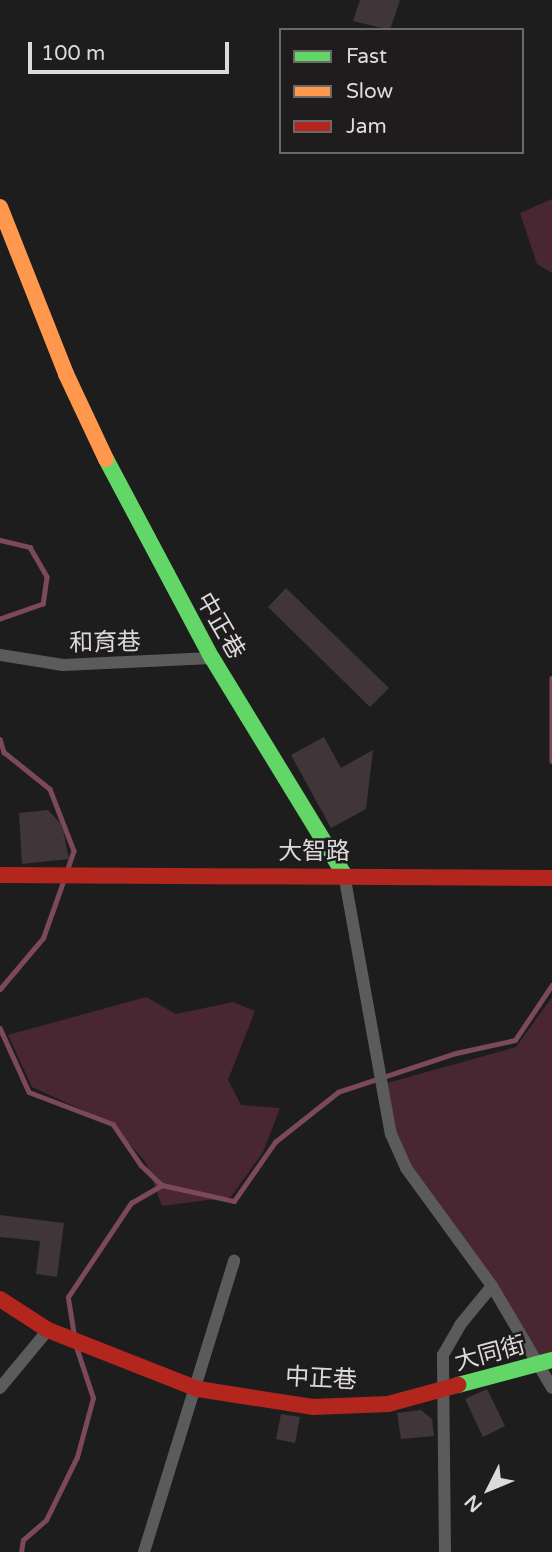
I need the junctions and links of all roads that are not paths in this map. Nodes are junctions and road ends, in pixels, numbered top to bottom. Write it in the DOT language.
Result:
graph roads {
  1 [pos="0,207"];
  2 [pos="0,655"];
  3 [pos="212,658"];
  4 [pos="344,874"];
  5 [pos="0,875"];
  6 [pos="552,878"];
  7 [pos="234,1261"];
  8 [pos="492,1286"];
  9 [pos="0,1299"];
  10 [pos="55,1333"];
  11 [pos="545,1362"];
  12 [pos="0,1388"];
  13 [pos="552,1388"];
  14 [pos="198,1389"];
  15 [pos="441,1391"];
  16 [pos="144,1552"];
  17 [pos="444,1552"];
  1 -- 3 [label="street, 中正巷"];
  2 -- 3 [label="street, 和育巷"];
  3 -- 4 [label="street, 中正巷"];
  4 -- 5 [label="street, 大智路"];
  4 -- 6 [label="street, 大智路"];
  4 -- 8 [label="street, 中正巷"];
  7 -- 14 [label="street"];
  8 -- 11 [label="street"];
  8 -- 15 [label="street"];
  9 -- 10 [label="street, 中正巷"];
  10 -- 12 [label="street"];
  10 -- 14 [label="street, 中正巷"];
  11 -- 13 [label="street"];
  11 -- 15 [label="street, 大同街"];
  14 -- 15 [label="street, 中正巷"];
  14 -- 16 [label="street"];
  15 -- 17 [label="street"];
}
